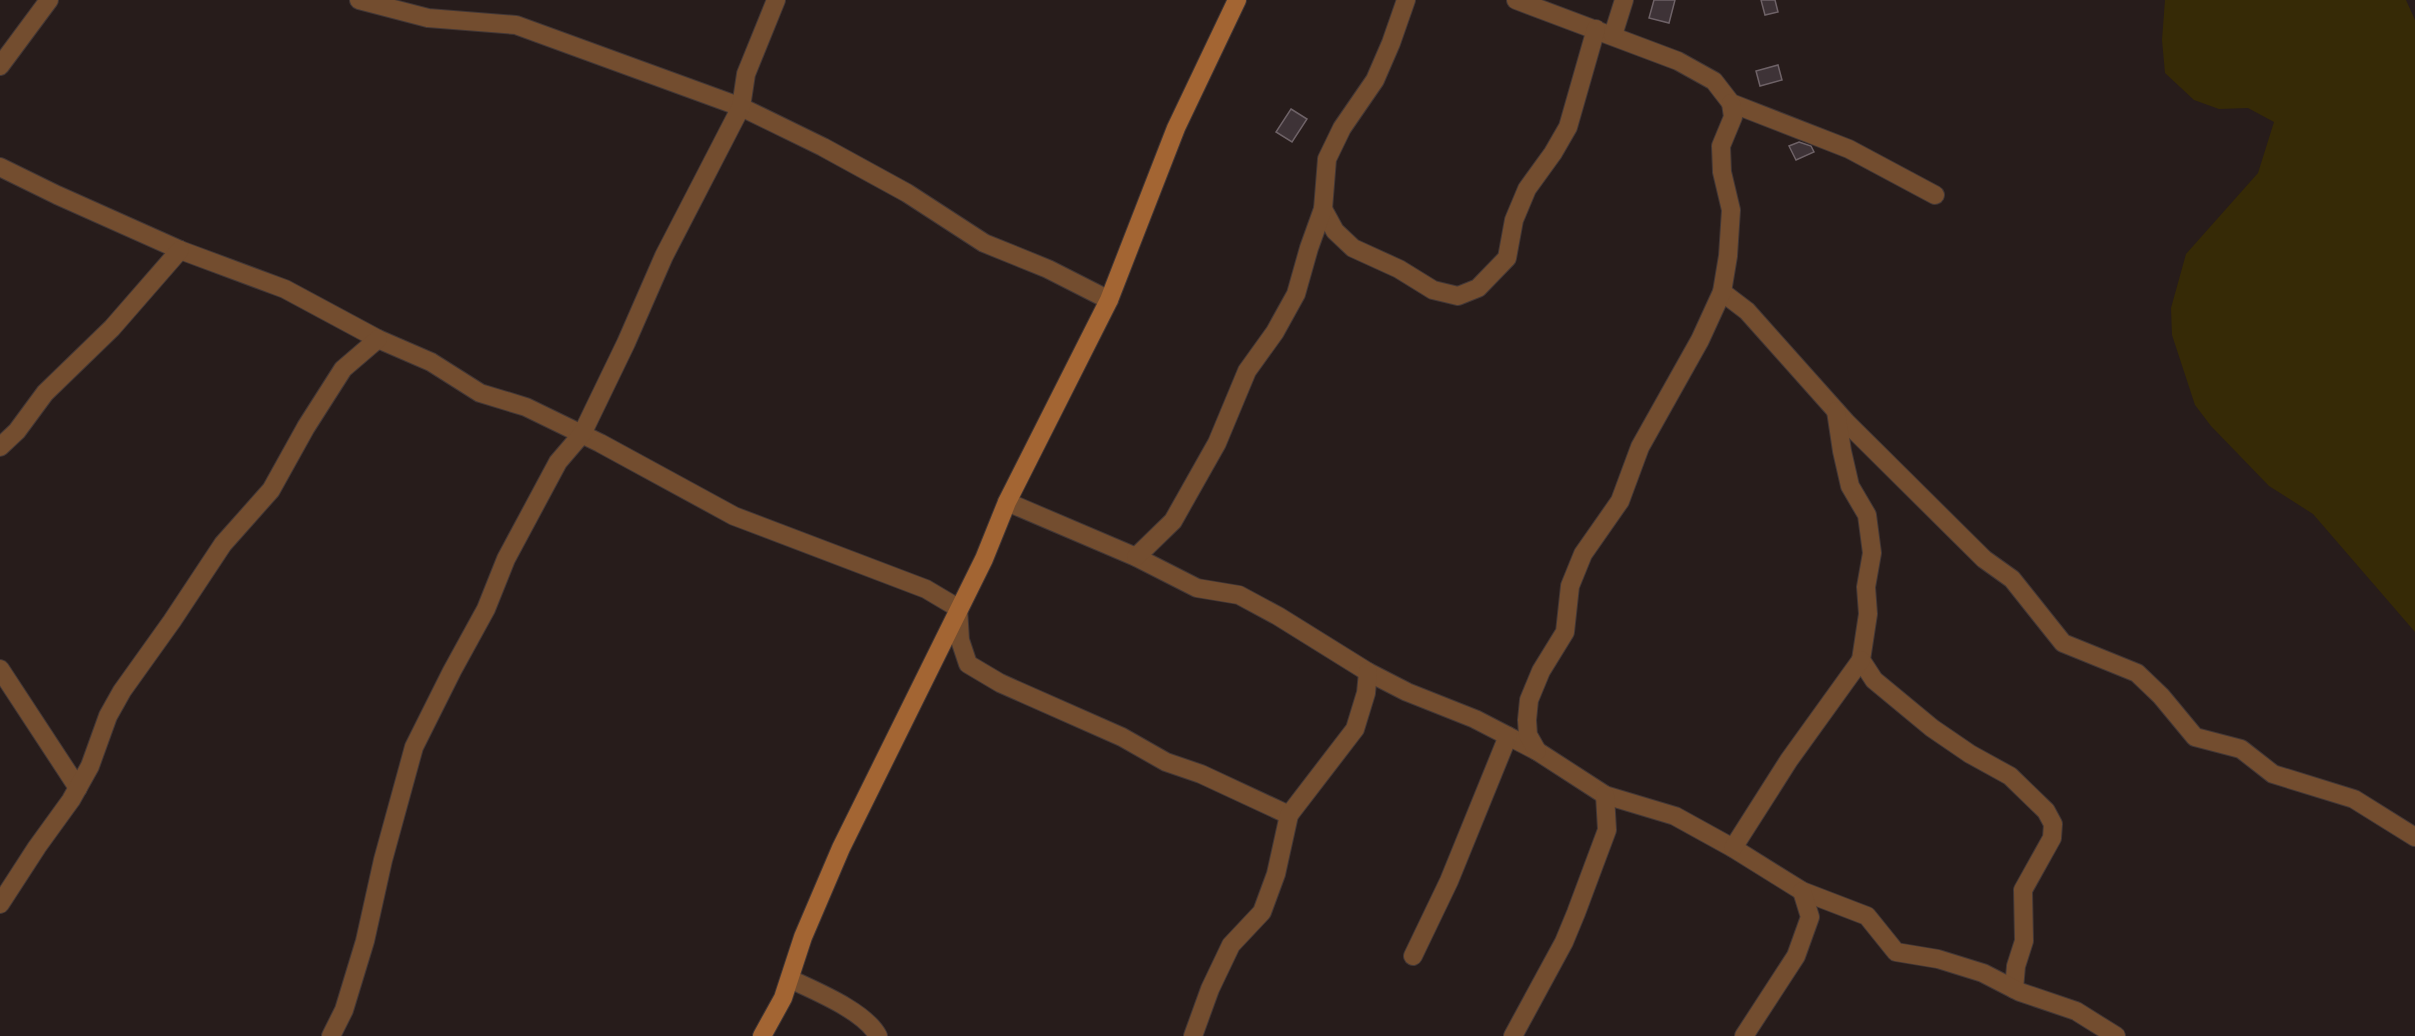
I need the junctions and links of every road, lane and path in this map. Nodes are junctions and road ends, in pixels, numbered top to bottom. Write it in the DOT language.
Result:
graph roads {
  1 [pos="49,0"];
  2 [pos="359,0"];
  3 [pos="776,0"];
  4 [pos="1237,0"];
  5 [pos="1406,0"];
  6 [pos="1516,0"];
  7 [pos="1624,0"];
  8 [pos="1596,29"];
  9 [pos="1613,35"];
  10 [pos="0,66"];
  11 [pos="1731,103"];
  12 [pos="741,107"];
  13 [pos="0,166"];
  14 [pos="1935,195"];
  15 [pos="1323,209"];
  16 [pos="180,250"];
  17 [pos="1722,292"];
  18 [pos="1109,300"];
  19 [pos="378,339"];
  20 [pos="1836,411"];
  21 [pos="582,435"];
  22 [pos="0,447"];
  23 [pos="1007,502"];
  24 [pos="1136,557"];
  25 [pos="958,608"];
  26 [pos="1861,660"];
  27 [pos="0,669"];
  28 [pos="1368,672"];
  29 [pos="1508,736"];
  30 [pos="1537,751"];
  31 [pos="78,788"];
  32 [pos="1605,795"];
  33 [pos="1289,815"];
  34 [pos="2415,837"];
  35 [pos="1733,848"];
  36 [pos="1802,891"];
  37 [pos="0,904"];
  38 [pos="1413,956"];
  39 [pos="790,979"];
  40 [pos="2014,989"];
  41 [pos="331,1036"];
  42 [pos="762,1036"];
  43 [pos="878,1036"];
  44 [pos="1193,1036"];
  45 [pos="1513,1036"];
  46 [pos="1744,1036"];
  47 [pos="2116,1036"];
  1 -- 10 [label="street"];
  2 -- 12 [label="street"];
  3 -- 12 [label="street"];
  4 -- 18 [label="street"];
  5 -- 15 [label="street"];
  6 -- 8 [label="street"];
  7 -- 9 [label="street"];
  8 -- 9 [label="street"];
  8 -- 15 [label="street"];
  9 -- 11 [label="street"];
  11 -- 14 [label="street"];
  11 -- 17 [label="street"];
  12 -- 18 [label="street"];
  12 -- 21 [label="street"];
  13 -- 16 [label="street"];
  15 -- 24 [label="street"];
  16 -- 19 [label="street"];
  16 -- 22 [label="street"];
  17 -- 20 [label="street"];
  17 -- 30 [label="street"];
  18 -- 23 [label="street"];
  19 -- 21 [label="street"];
  19 -- 31 [label="street"];
  20 -- 26 [label="street"];
  20 -- 34 [label="street"];
  21 -- 25 [label="street"];
  21 -- 41 [label="street"];
  23 -- 24 [label="street"];
  23 -- 25 [label="street"];
  24 -- 28 [label="street"];
  25 -- 33 [label="street"];
  25 -- 39 [label="street"];
  26 -- 35 [label="street"];
  26 -- 40 [label="street"];
  27 -- 31 [label="street"];
  28 -- 29 [label="street"];
  28 -- 33 [label="street"];
  29 -- 30 [label="street"];
  29 -- 38 [label="street"];
  30 -- 32 [label="street"];
  31 -- 37 [label="street"];
  32 -- 35 [label="street"];
  32 -- 45 [label="street"];
  33 -- 44 [label="street"];
  35 -- 36 [label="street"];
  36 -- 40 [label="street"];
  36 -- 46 [label="street"];
  39 -- 42 [label="street"];
  39 -- 43 [label="street"];
  40 -- 47 [label="street"];
}
